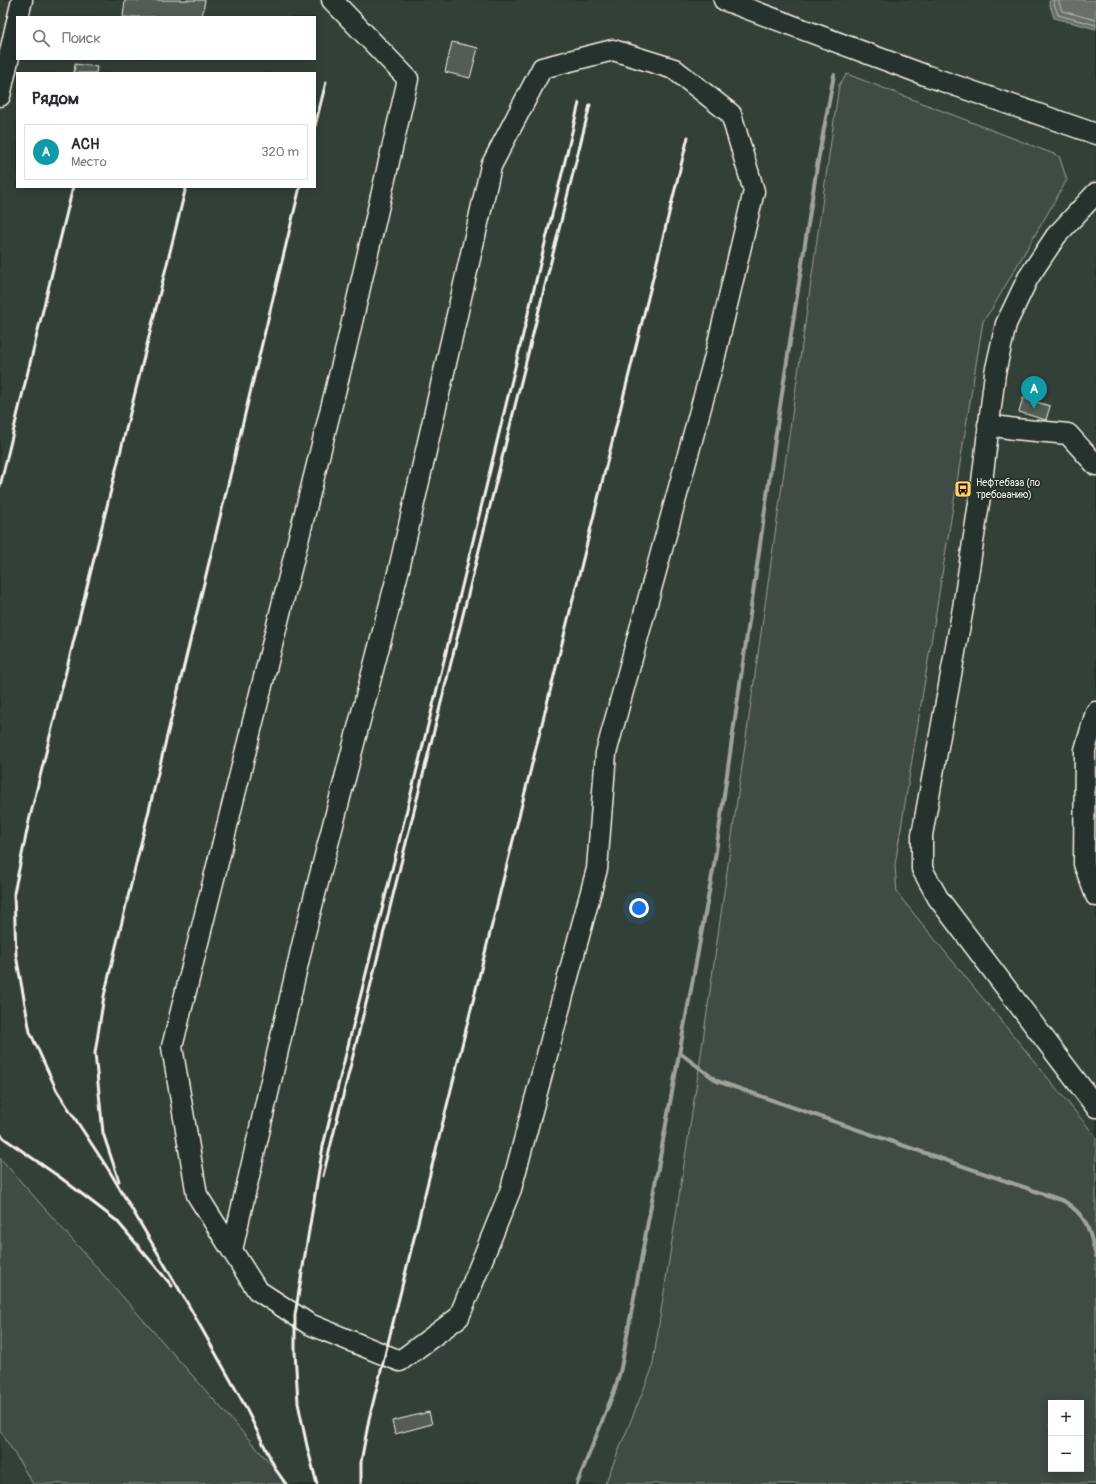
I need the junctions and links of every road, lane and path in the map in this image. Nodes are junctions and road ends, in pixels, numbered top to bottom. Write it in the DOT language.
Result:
graph roads {
  1 [pos="22,0"];
  2 [pos="332,0"];
  3 [pos="724,0"];
  4 [pos="18,16"];
  5 [pos="16,25"];
  6 [pos="0,96"];
  7 [pos="1096,134"];
  8 [pos="1096,193"];
  9 [pos="988,425"];
  10 [pos="1096,465"];
  11 [pos="1096,712"];
  12 [pos="1096,896"];
  13 [pos="1096,1106"];
  14 [pos="232,1250"];
  1 -- 4 [label="street"];
  2 -- 14 [label="street"];
  3 -- 7 [label="street"];
  5 -- 6 [label="street"];
  8 -- 9 [label="street"];
  9 -- 10 [label="street"];
  9 -- 13 [label="street"];
  11 -- 12 [label="street"];
  14 -- 14 [label="street"];
}
